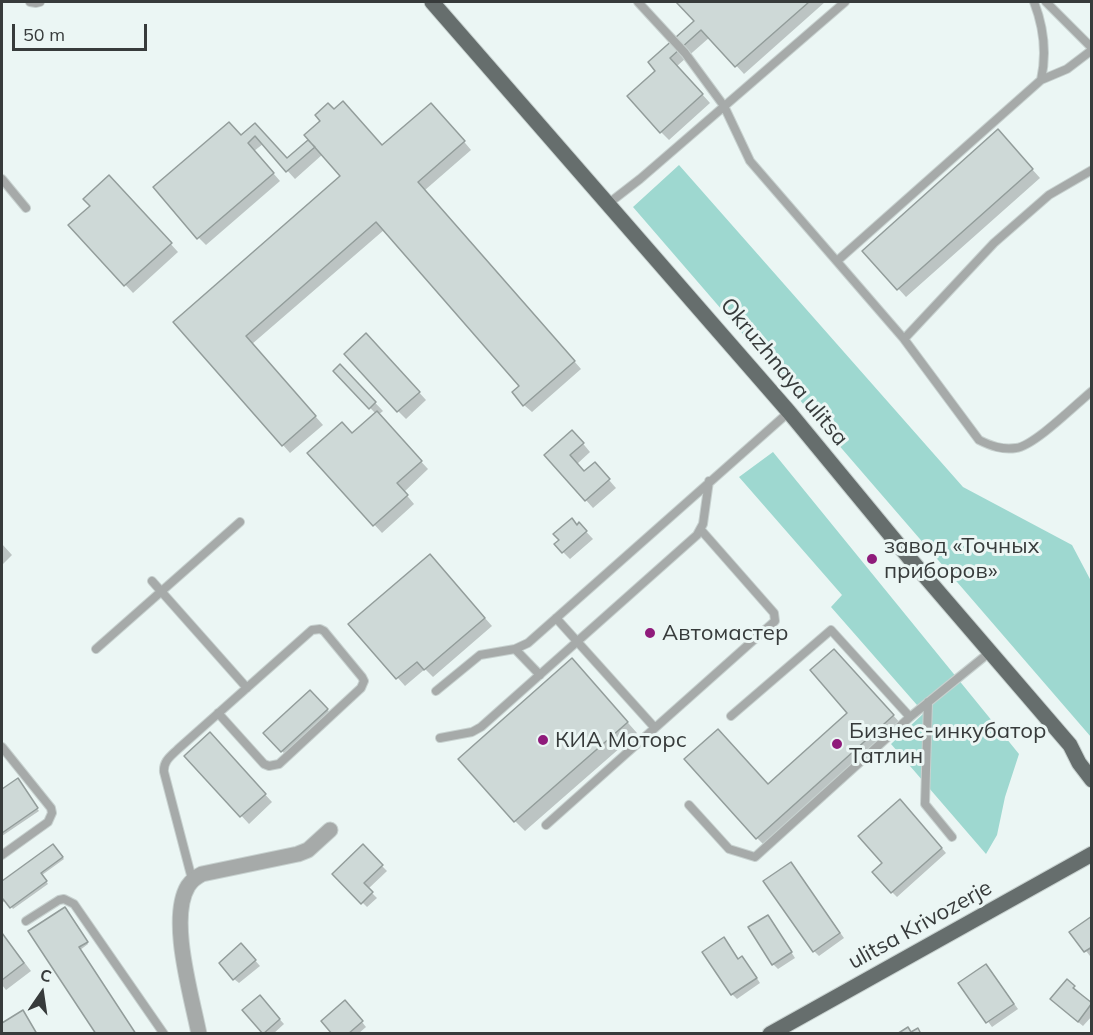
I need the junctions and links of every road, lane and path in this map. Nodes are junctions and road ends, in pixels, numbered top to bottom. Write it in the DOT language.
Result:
graph roads {
  1 [pos="30,2"];
  2 [pos="40,2"];
  3 [pos="432,2"];
  4 [pos="638,2"];
  5 [pos="845,2"];
  6 [pos="1034,2"];
  7 [pos="1046,2"];
  8 [pos="1092,49"];
  9 [pos="1041,80"];
  10 [pos="724,106"];
  11 [pos="1092,170"];
  12 [pos="2,179"];
  13 [pos="609,203"];
  14 [pos="26,208"];
  15 [pos="837,261"];
  16 [pos="904,339"];
  17 [pos="1092,391"];
  18 [pos="789,412"];
  19 [pos="709,482"];
  20 [pos="240,522"];
  21 [pos="701,530"];
  22 [pos="152,581"];
  23 [pos="160,591"];
  24 [pos="556,618"];
  25 [pos="577,642"];
  26 [pos="96,649"];
  27 [pos="515,649"];
  28 [pos="991,651"];
  29 [pos="540,675"];
  30 [pos="247,688"];
  31 [pos="436,691"];
  32 [pos="928,702"];
  33 [pos="219,713"];
  34 [pos="731,716"];
  35 [pos="910,717"];
  36 [pos="656,728"];
  37 [pos="440,738"];
  38 [pos="2,747"];
  39 [pos="1092,780"];
  40 [pos="689,805"];
  41 [pos="546,825"];
  42 [pos="330,830"];
  43 [pos="952,837"];
  44 [pos="1092,854"];
  45 [pos="2,855"];
  46 [pos="192,879"];
  47 [pos="26,921"];
  48 [pos="164,1034"];
  49 [pos="199,1034"];
  50 [pos="770,1034"];
  1 -- 2 [label="lane"];
  3 -- 13 [label="main road, Okruzhnaya ulitsa"];
  4 -- 10 [label="lane"];
  5 -- 10 [label="lane"];
  6 -- 9 [label="lane"];
  7 -- 8 [label="lane"];
  8 -- 9 [label="lane"];
  9 -- 15 [label="lane"];
  10 -- 13 [label="lane"];
  10 -- 15 [label="lane"];
  11 -- 16 [label="lane"];
  12 -- 14 [label="lane"];
  13 -- 18 [label="main road, Okruzhnaya ulitsa"];
  15 -- 16 [label="lane"];
  16 -- 17 [label="lane"];
  18 -- 19 [label="lane"];
  18 -- 28 [label="main road, Okruzhnaya ulitsa"];
  19 -- 21 [label="lane"];
  19 -- 24 [label="lane"];
  20 -- 23 [label="lane"];
  21 -- 25 [label="lane"];
  21 -- 36 [label="lane"];
  22 -- 23 [label="lane"];
  23 -- 26 [label="lane"];
  23 -- 30 [label="lane"];
  24 -- 25 [label="lane"];
  24 -- 27 [label="lane"];
  25 -- 29 [label="lane"];
  25 -- 36 [label="lane"];
  27 -- 29 [label="lane"];
  27 -- 31 [label="lane"];
  28 -- 32 [label="lane"];
  28 -- 39 [label="main road, Okruzhnaya ulitsa"];
  29 -- 37 [label="lane"];
  30 -- 33 [label="lane"];
  30 -- 33 [label="lane"];
  32 -- 35 [label="lane"];
  32 -- 43 [label="lane"];
  33 -- 46 [label="lane"];
  34 -- 35 [label="lane"];
  35 -- 40 [label="lane"];
  36 -- 41 [label="lane"];
  38 -- 45 [label="lane"];
  42 -- 46 [label="street"];
  44 -- 50 [label="main road, ulitsa Krivozerje"];
  46 -- 49 [label="street"];
  47 -- 48 [label="lane"];
}
